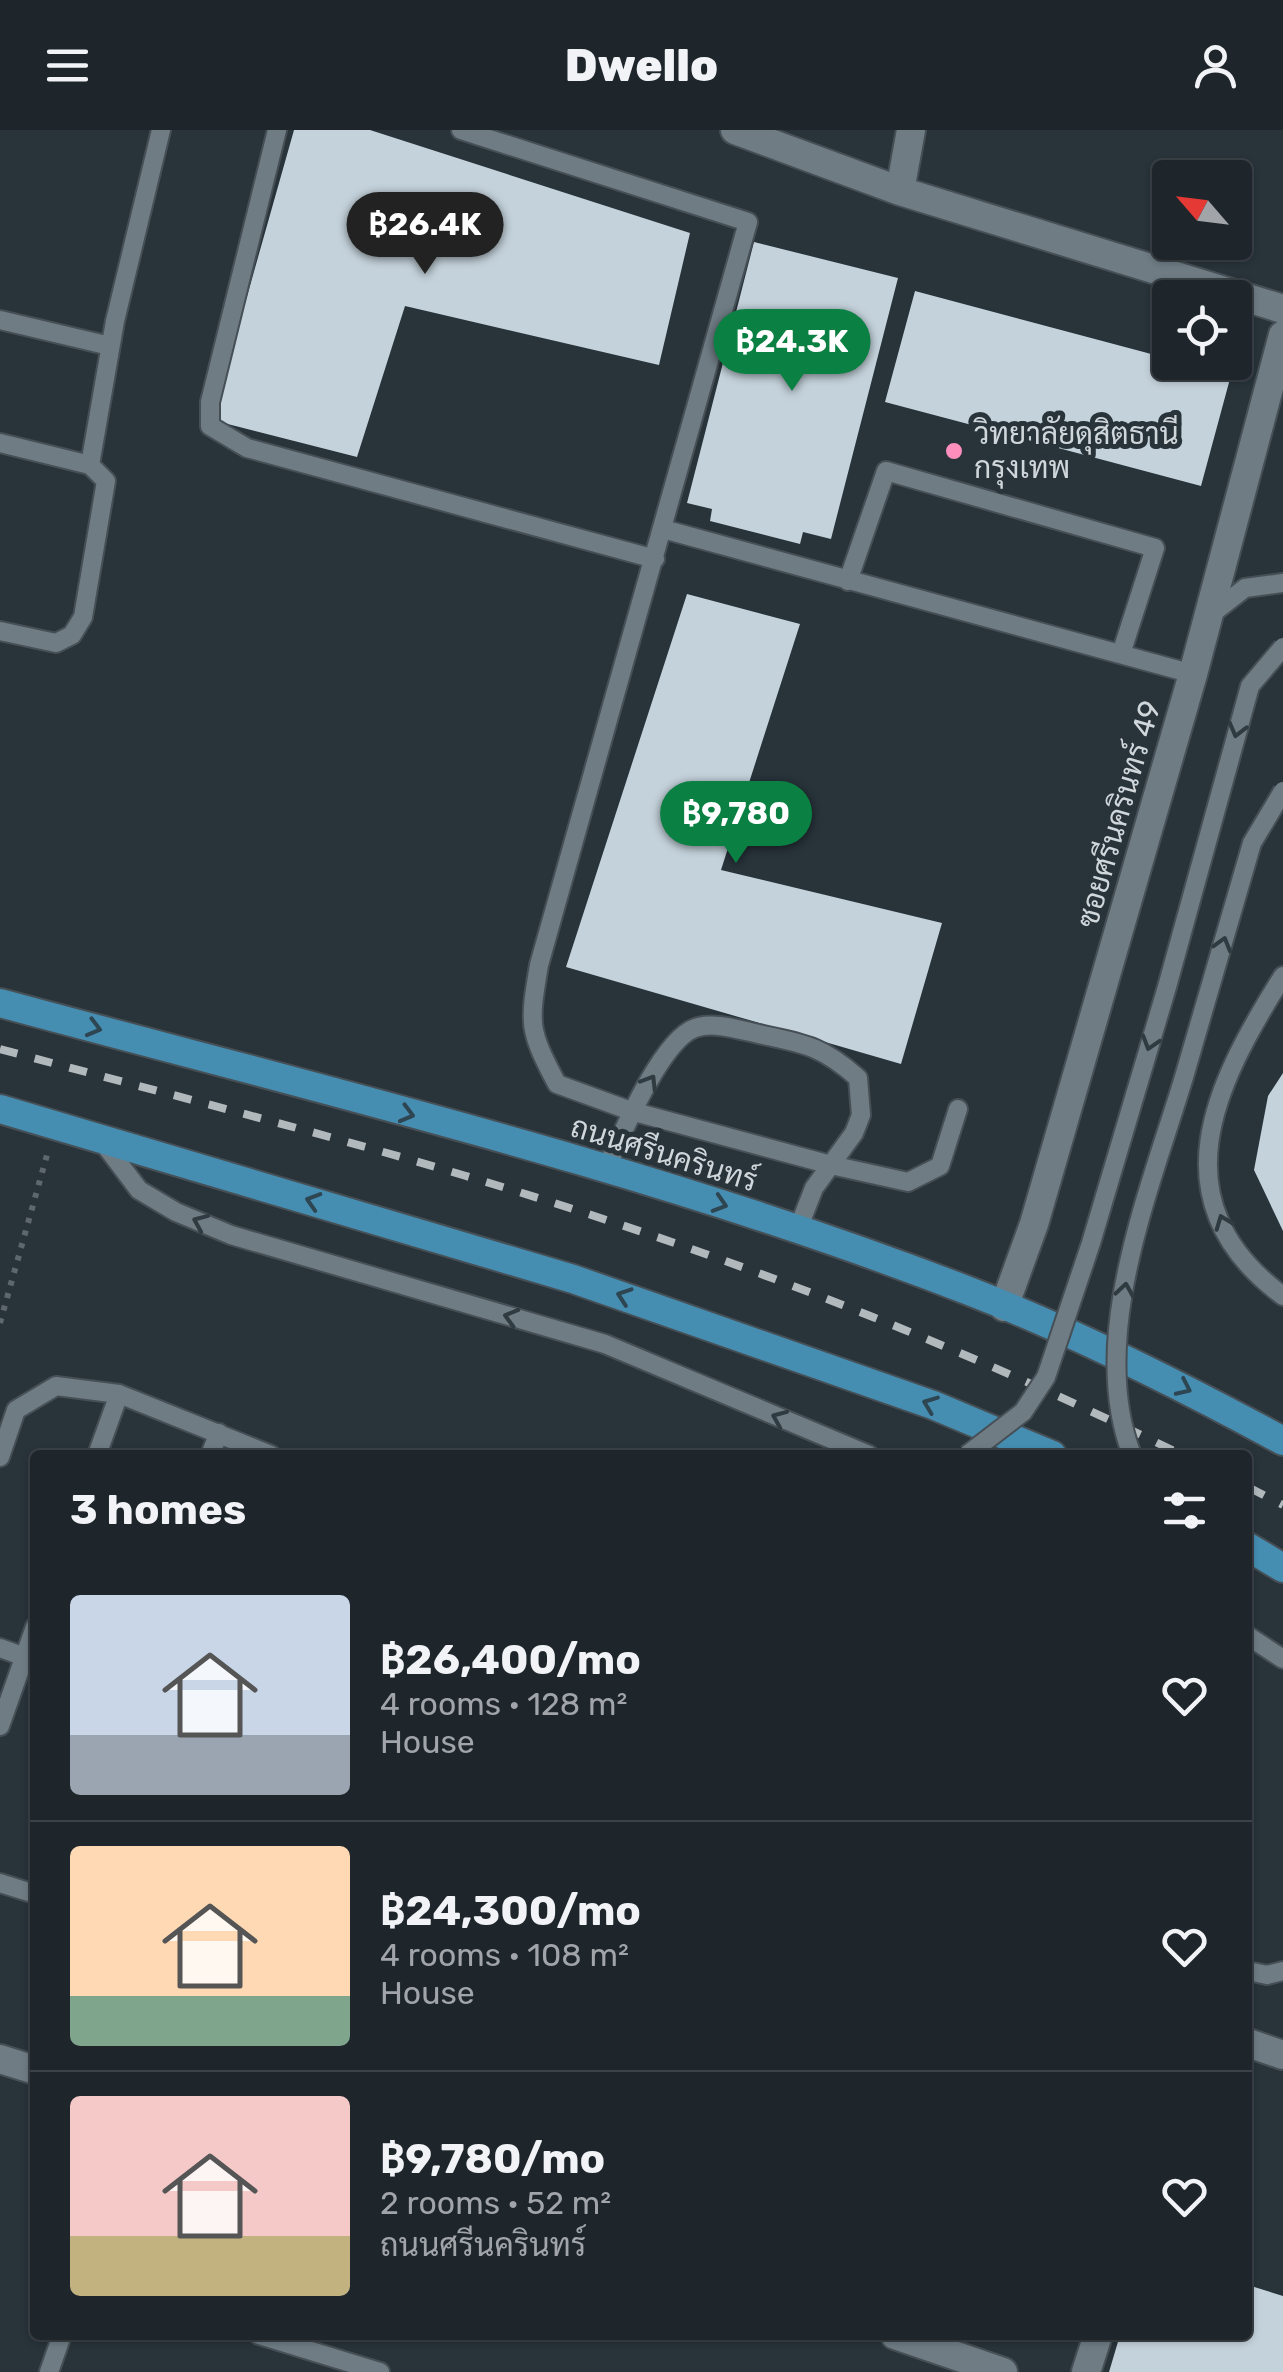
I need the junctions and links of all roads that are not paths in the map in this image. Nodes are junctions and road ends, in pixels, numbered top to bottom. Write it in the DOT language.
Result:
graph roads {
  1 [pos="160,130"];
  2 [pos="277,130"];
  3 [pos="461,130"];
  4 [pos="911,130"];
  5 [pos="740,131"];
  6 [pos="900,191"];
  7 [pos="1283,309"];
  8 [pos="0,320"];
  9 [pos="1283,335"];
  10 [pos="110,346"];
  11 [pos="1279,368"];
  12 [pos="0,443"];
  13 [pos="90,465"];
  14 [pos="663,530"];
  15 [pos="655,559"];
  16 [pos="848,581"];
  17 [pos="1283,582"];
  18 [pos="1208,616"];
  19 [pos="0,631"];
  20 [pos="1283,647"];
  21 [pos="1121,654"];
  22 [pos="1193,674"];
  23 [pos="1283,790"];
  24 [pos="1283,976"];
  25 [pos="0,1002"];
  26 [pos="0,1109"];
  27 [pos="958,1109"];
  28 [pos="631,1111"];
  29 [pos="99,1137"];
  30 [pos="831,1165"];
  31 [pos="606,1168"];
  32 [pos="798,1229"];
  33 [pos="1283,1296"];
  34 [pos="1004,1307"];
  35 [pos="119,1394"];
  36 [pos="218,1433"];
  37 [pos="1283,1440"];
  38 [pos="99,1450"];
  39 [pos="212,1450"];
  40 [pos="259,1450"];
  41 [pos="857,1450"];
  42 [pos="973,1450"];
  43 [pos="1040,1450"];
  44 [pos="1130,1450"];
  45 [pos="0,1457"];
  46 [pos="1252,1550"];
  47 [pos="1283,1568"];
  48 [pos="1252,1639"];
  49 [pos="0,1648"];
  50 [pos="30,1659"];
  51 [pos="1283,1659"];
  52 [pos="0,1726"];
  53 [pos="0,1884"];
  54 [pos="30,1893"];
  55 [pos="1283,1971"];
  56 [pos="1252,1972"];
  57 [pos="1252,2044"];
  58 [pos="1283,2055"];
  59 [pos="0,2059"];
  60 [pos="30,2068"];
  61 [pos="60,2340"];
  62 [pos="273,2340"];
  63 [pos="910,2340"];
  64 [pos="1096,2340"];
  65 [pos="339,2366"];
  66 [pos="49,2372"];
  67 [pos="380,2372"];
  68 [pos="1003,2372"];
  69 [pos="1086,2372"];
  1 -- 10 [label="lane"];
  2 -- 15 [label="lane"];
  3 -- 14 [label="lane"];
  4 -- 6 [label="street"];
  5 -- 6 [label="street"];
  6 -- 7 [label="street"];
  8 -- 10 [label="lane"];
  9 -- 11 [label="street, ซอยศรีนครินทร์ 49"];
  10 -- 13 [label="lane"];
  11 -- 18 [label="street, ซอยศรีนครินทร์ 49"];
  12 -- 13 [label="lane"];
  13 -- 19 [label="lane"];
  14 -- 15 [label="lane"];
  14 -- 16 [label="lane"];
  15 -- 28 [label="lane"];
  16 -- 21 [label="lane"];
  16 -- 21 [label="lane"];
  17 -- 18 [label="lane"];
  18 -- 22 [label="street, ซอยศรีนครินทร์ 49"];
  20 -- 42 [label="lane, one-way, bridge"];
  21 -- 22 [label="lane"];
  22 -- 34 [label="street, ซอยศรีนครินทร์ 49"];
  44 -- 23 [label="lane, one-way, bridge"];
  33 -- 24 [label="lane, one-way"];
  25 -- 31 [label="main road, ถนนศรีนครินทร์, one-way"];
  26 -- 29 [label="main road"];
  27 -- 30 [label="lane"];
  28 -- 30 [label="lane"];
  28 -- 30 [label="lane, one-way"];
  28 -- 31 [label="lane"];
  41 -- 29 [label="lane, one-way"];
  43 -- 29 [label="main road, one-way"];
  30 -- 32 [label="lane"];
  31 -- 32 [label="main road, ถนนศรีนครินทร์, one-way"];
  32 -- 34 [label="main road, ถนนศรีนครินทร์"];
  34 -- 37 [label="main road, ถนนศรีนครินทร์, one-way"];
  35 -- 36 [label="lane"];
  35 -- 38 [label="lane"];
  35 -- 45 [label="lane"];
  36 -- 39 [label="lane"];
  36 -- 40 [label="lane"];
  46 -- 47 [label="main road"];
  48 -- 51 [label="lane"];
  49 -- 50 [label="lane"];
  50 -- 52 [label="lane"];
  53 -- 54 [label="lane"];
  55 -- 56 [label="lane"];
  57 -- 58 [label="street"];
  59 -- 60 [label="street"];
  61 -- 66 [label="lane"];
  62 -- 65 [label="lane"];
  63 -- 68 [label="street"];
  64 -- 69 [label="street"];
  65 -- 67 [label="lane"];
}
